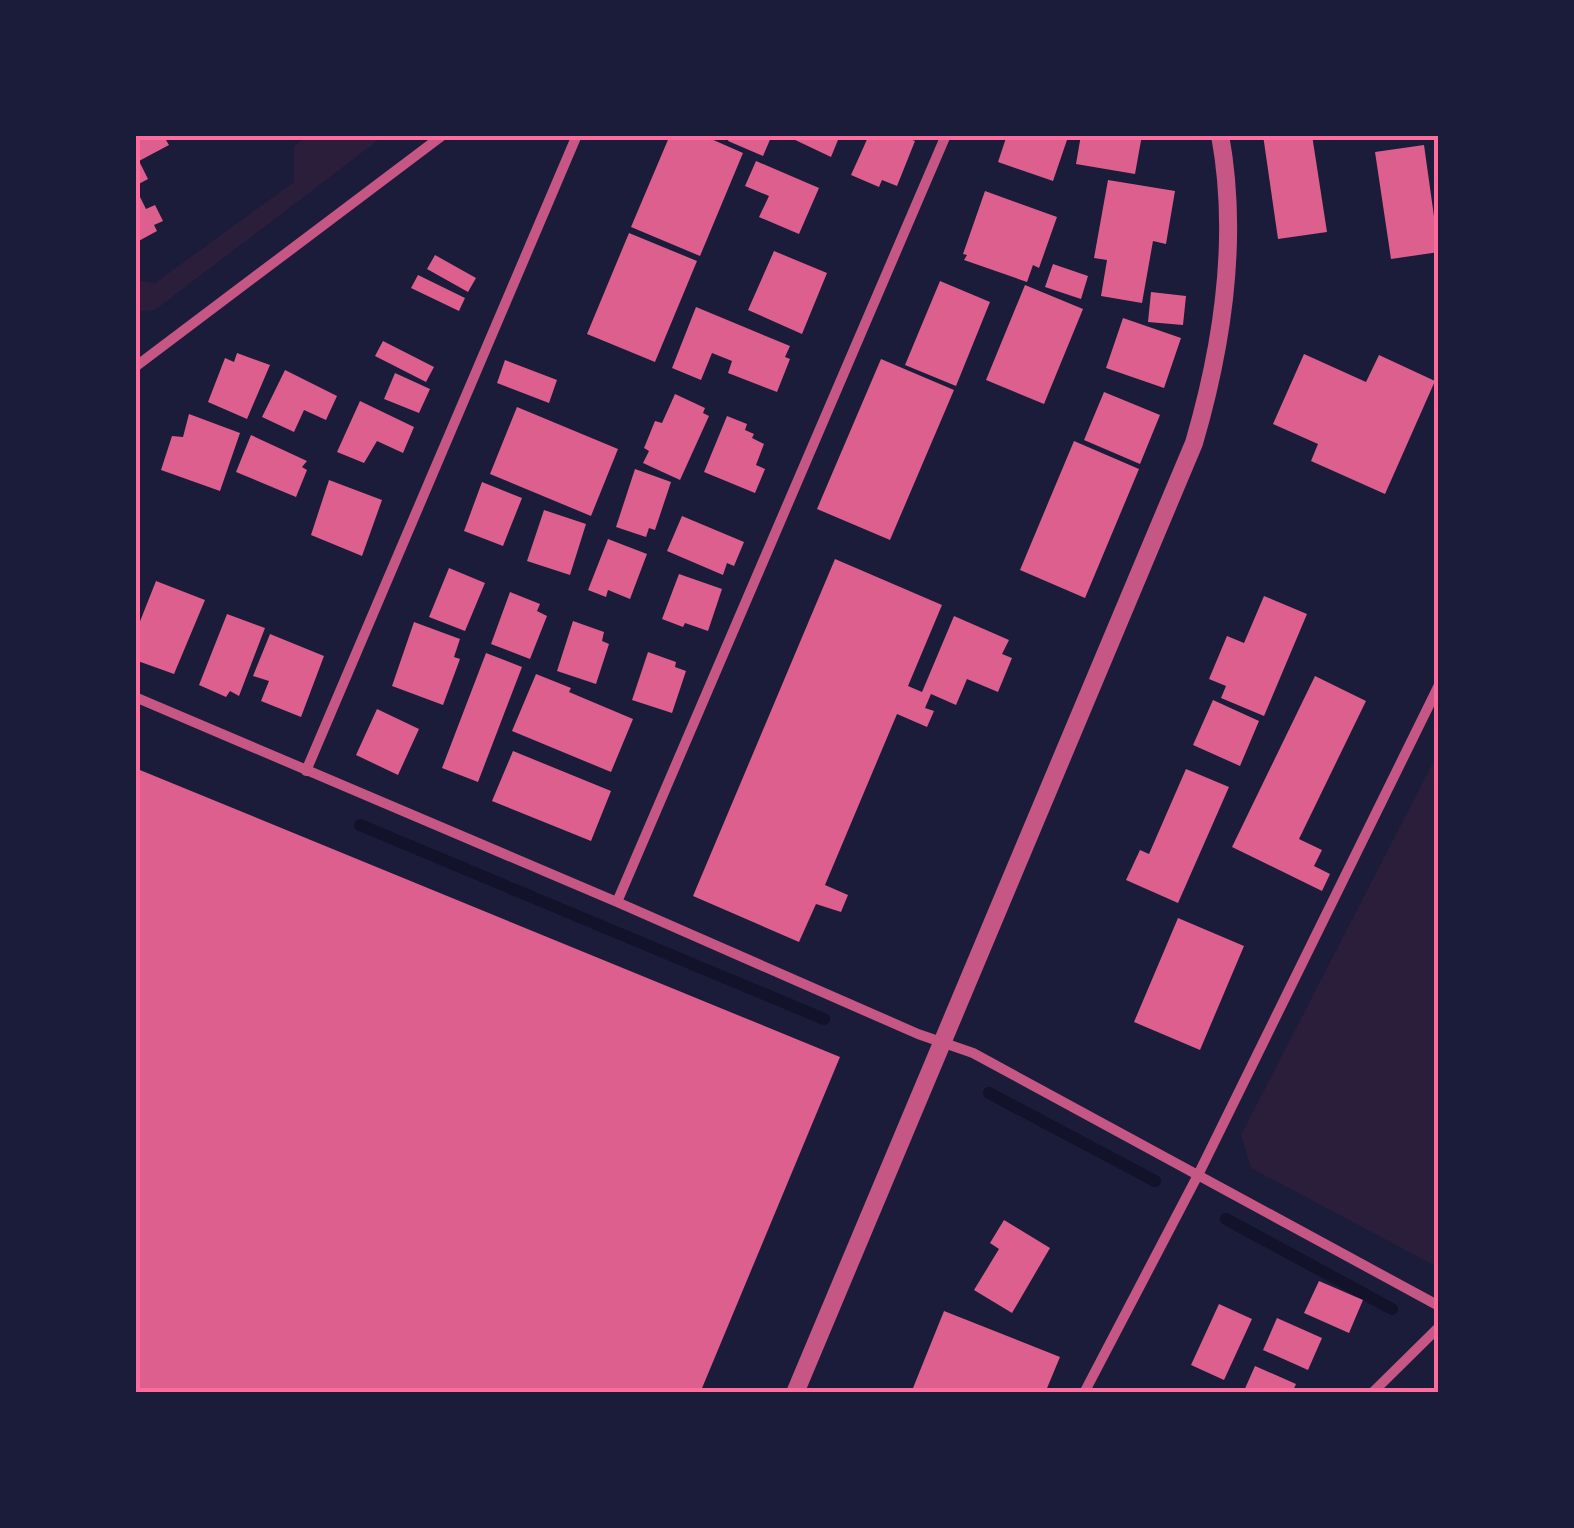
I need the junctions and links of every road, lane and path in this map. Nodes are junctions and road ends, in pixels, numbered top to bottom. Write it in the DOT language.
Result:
graph roads {
  1 [pos="443,135"];
  2 [pos="577,135"];
  3 [pos="946,135"];
  4 [pos="1220,135"];
  5 [pos="135,367"];
  6 [pos="1439,685"];
  7 [pos="135,697"];
  8 [pos="306,771"];
  9 [pos="617,902"];
  10 [pos="942,1043"];
  11 [pos="1199,1173"];
  12 [pos="1439,1306"];
  13 [pos="1439,1326"];
  14 [pos="795,1393"];
  15 [pos="1084,1393"];
  16 [pos="1372,1393"];
  1 -- 5 [label="street"];
  2 -- 8 [label="street"];
  3 -- 9 [label="street"];
  4 -- 10 [label="street"];
  6 -- 11 [label="street"];
  7 -- 8 [label="street"];
  8 -- 9 [label="street"];
  9 -- 10 [label="street"];
  10 -- 11 [label="street"];
  10 -- 14 [label="street"];
  11 -- 12 [label="street"];
  11 -- 15 [label="street"];
  13 -- 16 [label="street"];
}
